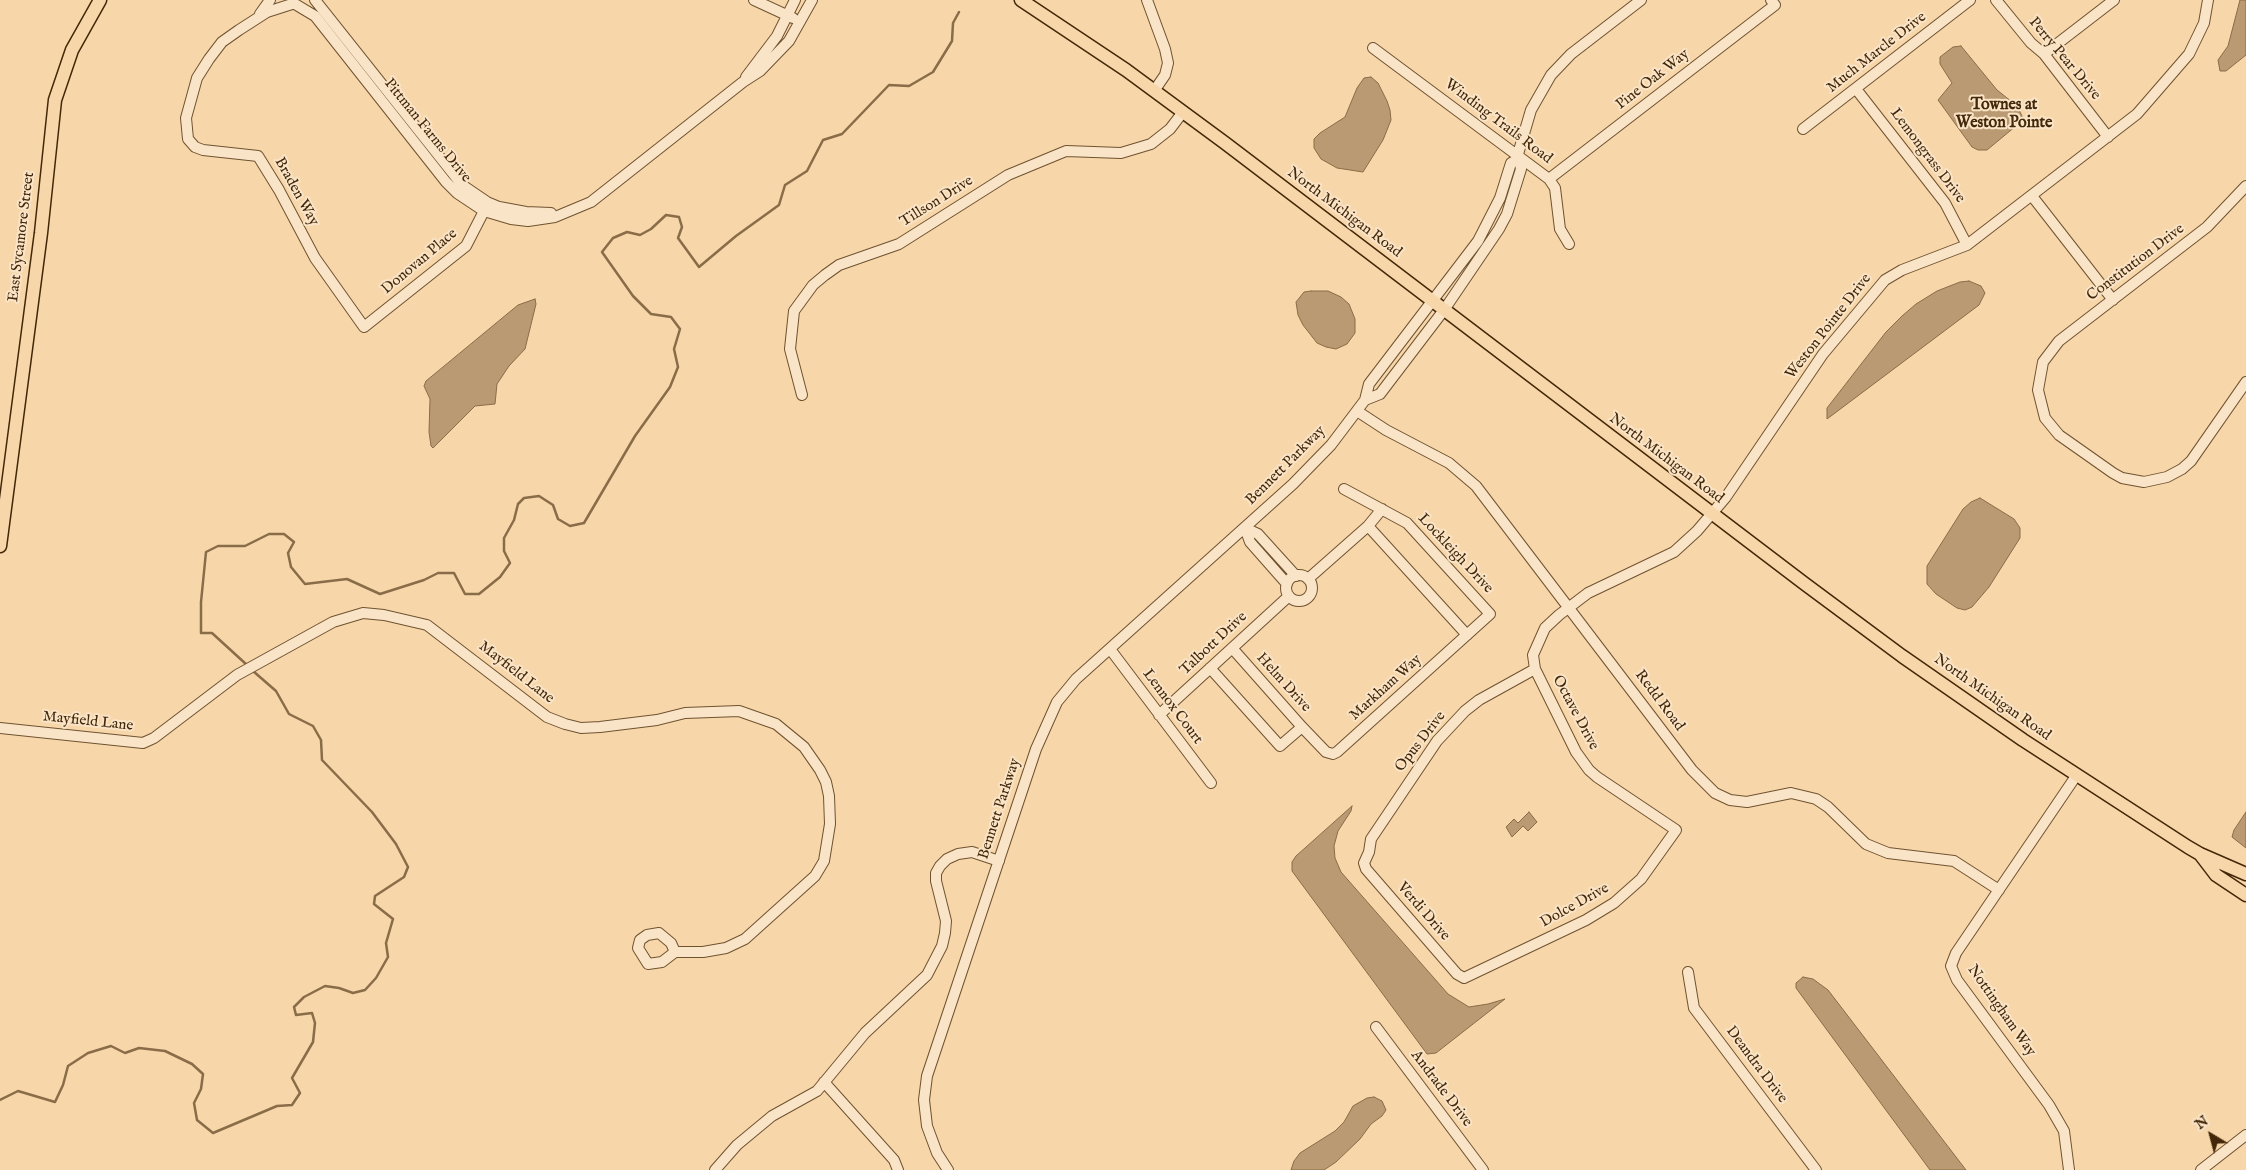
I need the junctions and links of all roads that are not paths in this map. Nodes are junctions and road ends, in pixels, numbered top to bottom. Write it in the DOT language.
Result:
graph roads {
  1 [pos="100,0"];
  2 [pos="270,0"];
  3 [pos="306,0"];
  4 [pos="315,0"];
  5 [pos="754,0"];
  6 [pos="795,0"];
  7 [pos="812,0"];
  8 [pos="1022,0"];
  9 [pos="1147,0"];
  10 [pos="1641,0"];
  11 [pos="1970,0"];
  12 [pos="1996,0"];
  13 [pos="2114,0"];
  14 [pos="2208,0"];
  15 [pos="1773,2"];
  16 [pos="290,3"];
  17 [pos="788,15"];
  18 [pos="256,19"];
  19 [pos="800,22"];
  20 [pos="1373,48"];
  21 [pos="2044,54"];
  22 [pos="743,82"];
  23 [pos="1856,89"];
  24 [pos="1154,91"];
  25 [pos="1183,112"];
  26 [pos="1803,129"];
  27 [pos="2108,137"];
  28 [pos="1518,157"];
  29 [pos="1549,179"];
  30 [pos="2246,186"];
  31 [pos="2032,196"];
  32 [pos="484,211"];
  33 [pos="566,213"];
  34 [pos="1569,244"];
  35 [pos="1967,245"];
  36 [pos="2113,300"];
  37 [pos="1433,301"];
  38 [pos="1444,310"];
  39 [pos="364,327"];
  40 [pos="2246,382"];
  41 [pos="802,395"];
  42 [pos="1365,400"];
  43 [pos="1357,411"];
  44 [pos="4,474"];
  45 [pos="1344,489"];
  46 [pos="1382,509"];
  47 [pos="1712,514"];
  48 [pos="1368,526"];
  49 [pos="1245,528"];
  50 [pos="0,546"];
  51 [pos="1296,576"];
  52 [pos="1308,579"];
  53 [pos="1287,584"];
  54 [pos="1289,596"];
  55 [pos="1568,607"];
  56 [pos="1490,614"];
  57 [pos="1467,635"];
  58 [pos="1232,648"];
  59 [pos="1110,649"];
  60 [pos="1210,668"];
  61 [pos="1535,669"];
  62 [pos="1159,715"];
  63 [pos="1302,727"];
  64 [pos="0,728"];
  65 [pos="2076,776"];
  66 [pos="1210,783"];
  67 [pos="1676,830"];
  68 [pos="2200,854"];
  69 [pos="999,861"];
  70 [pos="1364,863"];
  71 [pos="2246,874"];
  72 [pos="1999,890"];
  73 [pos="2246,895"];
  74 [pos="675,952"];
  75 [pos="1688,972"];
  76 [pos="1464,978"];
  77 [pos="1376,1027"];
  78 [pos="824,1082"];
  79 [pos="2246,1135"];
  80 [pos="715,1170"];
  81 [pos="898,1170"];
  82 [pos="948,1170"];
  83 [pos="1483,1170"];
  84 [pos="1816,1170"];
  85 [pos="2069,1170"];
  86 [pos="2201,1170"];
  1 -- 44 [label="main road, East Sycamore Street"];
  2 -- 18 [label="street, Braden Way"];
  3 -- 16 [label="street, Braden Way"];
  4 -- 33 [label="street, Pittman Farms Drive"];
  5 -- 17 [label="street"];
  6 -- 17 [label="street, Pittman Farms Drive"];
  7 -- 19 [label="street, Pittman Farms Drive"];
  8 -- 24 [label="main road, North Michigan Road"];
  9 -- 24 [label="street"];
  10 -- 28 [label="street"];
  11 -- 23 [label="street, Much Marcle Drive"];
  12 -- 21 [label="street, Perry Pear Drive"];
  13 -- 21 [label="street"];
  14 -- 27 [label="street, Weston Pointe Drive"];
  15 -- 29 [label="street, Pine Oak Way"];
  16 -- 18 [label="street, Braden Way"];
  16 -- 32 [label="street, Pittman Farms Drive"];
  17 -- 19 [label="street"];
  17 -- 22 [label="street, Pittman Farms Drive"];
  18 -- 39 [label="street, Braden Way"];
  19 -- 22 [label="street, Pittman Farms Drive"];
  20 -- 28 [label="street, Winding Trails Road"];
  21 -- 27 [label="street, Perry Pear Drive"];
  22 -- 33 [label="street, Pittman Farms Drive"];
  23 -- 26 [label="street, Much Marcle Drive"];
  23 -- 35 [label="street, Lemongrass Drive"];
  24 -- 25 [label="main road, North Michigan Road"];
  25 -- 37 [label="main road, North Michigan Road"];
  25 -- 41 [label="street, Tillson Drive"];
  27 -- 31 [label="street, Weston Pointe Drive"];
  28 -- 29 [label="street, Winding Trails Road"];
  28 -- 37 [label="street, Bennett Parkway"];
  28 -- 38 [label="street, Bennett Parkway"];
  29 -- 34 [label="street, Winding Trails Road"];
  30 -- 36 [label="street, Constitution Drive"];
  31 -- 35 [label="street, Weston Pointe Drive"];
  31 -- 36 [label="street"];
  32 -- 33 [label="street, Pittman Farms Drive"];
  32 -- 39 [label="street, Donovan Place"];
  35 -- 47 [label="street, Weston Pointe Drive"];
  36 -- 40 [label="street, Constitution Drive"];
  37 -- 38 [label="main road, North Michigan Road"];
  37 -- 42 [label="street, Bennett Parkway"];
  38 -- 42 [label="street, Bennett Parkway"];
  38 -- 47 [label="main road, North Michigan Road"];
  42 -- 43 [label="street, Bennett Parkway"];
  43 -- 49 [label="street, Bennett Parkway"];
  43 -- 55 [label="street, Redd Road"];
  44 -- 50 [label="main road, East Sycamore Street"];
  45 -- 46 [label="street, Lockleigh Drive"];
  46 -- 48 [label="street"];
  46 -- 56 [label="street, Lockleigh Drive"];
  47 -- 55 [label="street, Weston Pointe Drive"];
  47 -- 65 [label="main road, North Michigan Road"];
  48 -- 52 [label="street"];
  48 -- 57 [label="street"];
  49 -- 51 [label="street, Bennett Parkway"];
  49 -- 53 [label="street, Bennett Parkway"];
  49 -- 59 [label="street, Bennett Parkway"];
  51 -- 52 [label="street"];
  51 -- 53 [label="street"];
  52 -- 54 [label="street"];
  53 -- 54 [label="street"];
  54 -- 58 [label="street, Talbott Drive"];
  55 -- 61 [label="street, Octave Drive"];
  55 -- 72 [label="street, Redd Road"];
  56 -- 57 [label="street, Markham Way"];
  57 -- 63 [label="street, Markham Way"];
  58 -- 60 [label="street, Talbott Drive"];
  58 -- 63 [label="street, Helm Drive"];
  59 -- 62 [label="street, Lennox Court"];
  59 -- 69 [label="street, Bennett Parkway"];
  60 -- 62 [label="street, Talbott Drive"];
  60 -- 63 [label="street, Helm Drive"];
  61 -- 67 [label="street, Octave Drive"];
  61 -- 70 [label="street, Opus Drive"];
  62 -- 66 [label="street, Lennox Court"];
  64 -- 74 [label="street, Mayfield Lane"];
  65 -- 68 [label="main road, North Michigan Road"];
  65 -- 72 [label="street, Nottingham Way"];
  67 -- 76 [label="street, Dolce Drive"];
  68 -- 71 [label="main road, North Michigan Road"];
  68 -- 73 [label="main road, North Michigan Road"];
  69 -- 78 [label="street"];
  69 -- 82 [label="street, Bennett Parkway"];
  70 -- 76 [label="street, Verdi Drive"];
  72 -- 85 [label="street, Nottingham Way"];
  75 -- 84 [label="street, Deandra Drive"];
  77 -- 83 [label="street, Andrade Drive"];
  78 -- 80 [label="street"];
  78 -- 81 [label="street"];
  79 -- 86 [label="street"];
}
